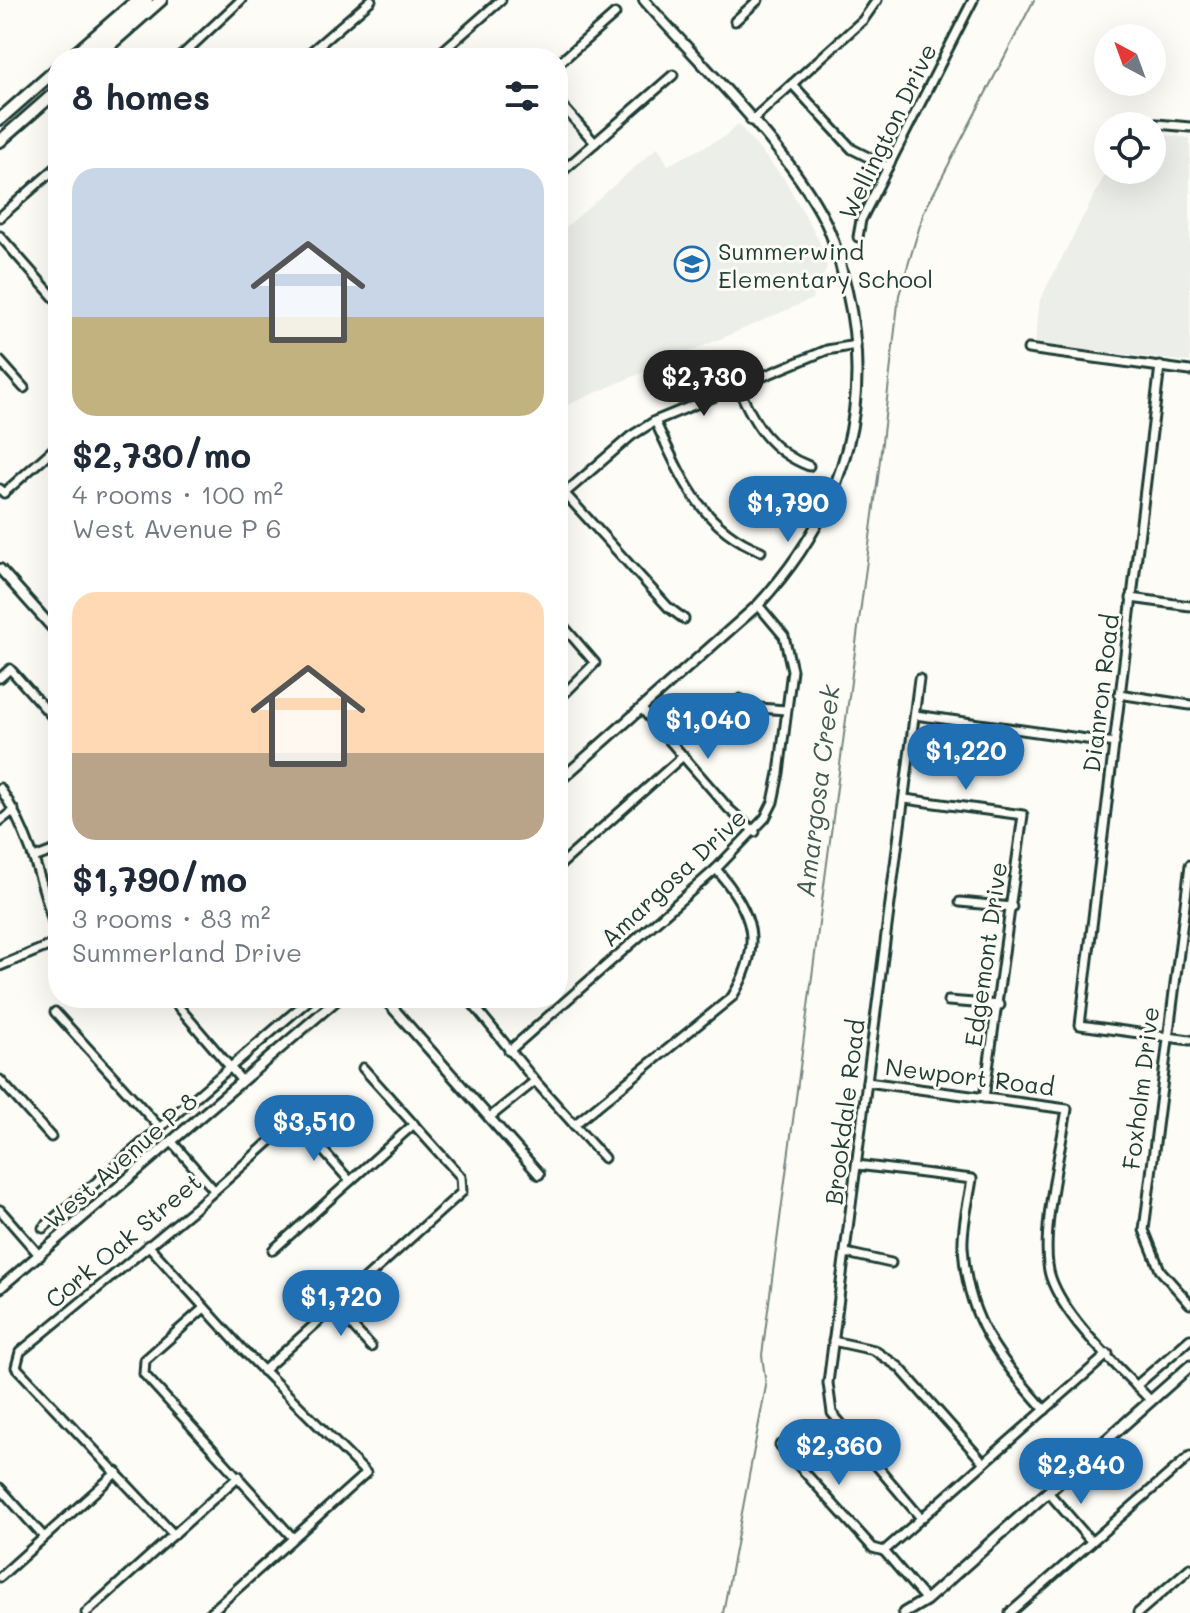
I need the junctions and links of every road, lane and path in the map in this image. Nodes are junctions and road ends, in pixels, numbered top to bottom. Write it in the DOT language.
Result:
graph roads {
  1 [pos="137,0"];
  2 [pos="147,0"];
  3 [pos="161,0"];
  4 [pos="241,0"];
  5 [pos="371,0"];
  6 [pos="485,0"];
  7 [pos="501,0"];
  8 [pos="644,0"];
  9 [pos="758,0"];
  10 [pos="877,0"];
  11 [pos="973,0"];
  12 [pos="492,8"];
  13 [pos="615,14"];
  14 [pos="735,21"];
  15 [pos="82,48"];
  16 [pos="94,48"];
  17 [pos="106,48"];
  18 [pos="188,48"];
  19 [pos="316,48"];
  20 [pos="446,48"];
  21 [pos="568,55"];
  22 [pos="673,75"];
  23 [pos="48,77"];
  24 [pos="792,84"];
  25 [pos="48,99"];
  26 [pos="568,112"];
  27 [pos="0,119"];
  28 [pos="751,121"];
  29 [pos="1166,125"];
  30 [pos="1190,127"];
  31 [pos="0,141"];
  32 [pos="595,143"];
  33 [pos="568,166"];
  34 [pos="888,167"];
  35 [pos="48,178"];
  36 [pos="0,217"];
  37 [pos="0,236"];
  38 [pos="858,237"];
  39 [pos="48,291"];
  40 [pos="856,345"];
  41 [pos="1028,349"];
  42 [pos="0,361"];
  43 [pos="1160,366"];
  44 [pos="1190,371"];
  45 [pos="738,387"];
  46 [pos="24,388"];
  47 [pos="655,421"];
  48 [pos="48,453"];
  49 [pos="809,466"];
  50 [pos="568,490"];
  51 [pos="2,491"];
  52 [pos="568,503"];
  53 [pos="761,551"];
  54 [pos="0,569"];
  55 [pos="1131,598"];
  56 [pos="758,605"];
  57 [pos="1190,606"];
  58 [pos="684,619"];
  59 [pos="48,623"];
  60 [pos="568,632"];
  61 [pos="0,678"];
  62 [pos="919,679"];
  63 [pos="568,690"];
  64 [pos="1119,694"];
  65 [pos="740,699"];
  66 [pos="1190,705"];
  67 [pos="642,709"];
  68 [pos="786,710"];
  69 [pos="48,712"];
  70 [pos="915,715"];
  71 [pos="1115,743"];
  72 [pos="683,756"];
  73 [pos="568,773"];
  74 [pos="0,788"];
  75 [pos="905,799"];
  76 [pos="14,810"];
  77 [pos="0,821"];
  78 [pos="755,832"];
  79 [pos="48,853"];
  80 [pos="34,858"];
  81 [pos="568,858"];
  82 [pos="1190,865"];
  83 [pos="716,869"];
  84 [pos="960,902"];
  85 [pos="48,906"];
  86 [pos="1012,907"];
  87 [pos="48,945"];
  88 [pos="0,966"];
  89 [pos="568,999"];
  90 [pos="948,1001"];
  91 [pos="1000,1005"];
  92 [pos="183,1008"];
  93 [pos="299,1008"];
  94 [pos="327,1008"];
  95 [pos="393,1008"];
  96 [pos="476,1008"];
  97 [pos="558,1008"];
  98 [pos="55,1012"];
  99 [pos="1166,1038"];
  100 [pos="1190,1040"];
  101 [pos="509,1051"];
  102 [pos="231,1067"];
  103 [pos="363,1068"];
  104 [pos="0,1080"];
  105 [pos="242,1081"];
  106 [pos="535,1081"];
  107 [pos="867,1082"];
  108 [pos="984,1098"];
  109 [pos="490,1117"];
  110 [pos="414,1124"];
  111 [pos="574,1125"];
  112 [pos="160,1128"];
  113 [pos="51,1137"];
  114 [pos="172,1142"];
  115 [pos="604,1158"];
  116 [pos="857,1165"];
  117 [pos="539,1174"];
  118 [pos="350,1181"];
  119 [pos="214,1190"];
  120 [pos="0,1210"];
  121 [pos="43,1228"];
  122 [pos="148,1245"];
  123 [pos="273,1250"];
  124 [pos="846,1253"];
  125 [pos="40,1256"];
  126 [pos="891,1263"];
  127 [pos="0,1288"];
  128 [pos="1190,1304"];
  129 [pos="335,1307"];
  130 [pos="204,1308"];
  131 [pos="1190,1339"];
  132 [pos="833,1341"];
  133 [pos="371,1347"];
  134 [pos="1108,1354"];
  135 [pos="1190,1366"];
  136 [pos="263,1371"];
  137 [pos="1136,1386"];
  138 [pos="1151,1401"];
  139 [pos="1045,1410"];
  140 [pos="780,1445"];
  141 [pos="1190,1456"];
  142 [pos="984,1463"];
  143 [pos="117,1472"];
  144 [pos="239,1476"];
  145 [pos="0,1488"];
  146 [pos="1048,1492"];
  147 [pos="921,1518"];
  148 [pos="174,1535"];
  149 [pos="44,1537"];
  150 [pos="293,1538"];
  151 [pos="1090,1540"];
  152 [pos="884,1551"];
  153 [pos="1190,1568"];
  154 [pos="0,1577"];
  155 [pos="926,1600"];
  156 [pos="212,1612"];
  157 [pos="86,1613"];
  158 [pos="904,1613"];
  159 [pos="916,1613"];
  160 [pos="1010,1613"];
  161 [pos="1138,1613"];
  1 -- 15 [label="main road"];
  2 -- 16 [label="main road"];
  3 -- 17 [label="main road"];
  4 -- 18 [label="street"];
  5 -- 19 [label="street"];
  6 -- 12 [label="street"];
  7 -- 12 [label="street"];
  8 -- 28 [label="street"];
  9 -- 14 [label="street"];
  10 -- 24 [label="street"];
  11 -- 34 [label="street, Wellington Drive"];
  12 -- 20 [label="street"];
  13 -- 21 [label="street"];
  22 -- 32 [label="street"];
  23 -- 27 [label="main road"];
  24 -- 28 [label="street"];
  24 -- 34 [label="street"];
  25 -- 31 [label="main road"];
  26 -- 32 [label="street"];
  28 -- 40 [label="street"];
  29 -- 30 [label="street"];
  32 -- 33 [label="street"];
  34 -- 38 [label="street, Wellington Drive"];
  35 -- 36 [label="street"];
  37 -- 39 [label="street"];
  40 -- 45 [label="street"];
  40 -- 56 [label="street"];
  41 -- 43 [label="street"];
  42 -- 46 [label="street"];
  43 -- 44 [label="street"];
  43 -- 55 [label="street, Dianron Road"];
  45 -- 47 [label="street"];
  45 -- 49 [label="street"];
  47 -- 50 [label="street"];
  47 -- 53 [label="street"];
  48 -- 51 [label="street"];
  52 -- 58 [label="street"];
  54 -- 59 [label="street"];
  55 -- 57 [label="street"];
  55 -- 64 [label="street, Dianron Road"];
  56 -- 67 [label="street"];
  56 -- 68 [label="street, Amargosa Drive"];
  60 -- 63 [label="street"];
  61 -- 69 [label="street"];
  62 -- 70 [label="street, Brookdale Road"];
  64 -- 66 [label="street"];
  64 -- 71 [label="street, Dianron Road"];
  65 -- 68 [label="street"];
  67 -- 72 [label="street"];
  67 -- 73 [label="street"];
  68 -- 78 [label="street, Amargosa Drive"];
  70 -- 71 [label="street"];
  70 -- 75 [label="street, Brookdale Road"];
  71 -- 99 [label="street, Dianron Road"];
  72 -- 78 [label="street"];
  72 -- 81 [label="street"];
  74 -- 76 [label="street"];
  75 -- 86 [label="street, Edgemont Drive"];
  75 -- 107 [label="street, Brookdale Road"];
  76 -- 77 [label="street"];
  76 -- 80 [label="street"];
  78 -- 83 [label="street, Amargosa Drive"];
  79 -- 80 [label="street"];
  80 -- 85 [label="street"];
  82 -- 99 [label="street, Foxholm Drive"];
  83 -- 89 [label="street, Amargosa Drive"];
  83 -- 111 [label="street"];
  84 -- 86 [label="street"];
  86 -- 91 [label="street, Edgemont Drive"];
  87 -- 88 [label="street"];
  90 -- 91 [label="street"];
  91 -- 108 [label="street, Edgemont Drive"];
  92 -- 102 [label="street"];
  93 -- 102 [label="street, West Avenue P 8"];
  94 -- 105 [label="street, West Avenue P 8"];
  95 -- 109 [label="street"];
  96 -- 101 [label="street"];
  97 -- 101 [label="street, Amargosa Drive"];
  98 -- 112 [label="street"];
  99 -- 100 [label="street"];
  99 -- 128 [label="street, Foxholm Drive"];
  101 -- 106 [label="street"];
  102 -- 105 [label="street"];
  102 -- 112 [label="street, West Avenue P 8"];
  103 -- 110 [label="street"];
  104 -- 113 [label="street"];
  105 -- 114 [label="street, West Avenue P 8"];
  106 -- 109 [label="street"];
  106 -- 111 [label="street"];
  107 -- 108 [label="street, Newport Road"];
  107 -- 116 [label="street, Brookdale Road"];
  108 -- 134 [label="street, Newport Road"];
  109 -- 117 [label="street"];
  110 -- 118 [label="street"];
  110 -- 129 [label="street"];
  111 -- 115 [label="street"];
  112 -- 121 [label="street, West Avenue P 8"];
  114 -- 119 [label="street"];
  114 -- 125 [label="street, West Avenue P 8"];
  116 -- 124 [label="street, Brookdale Road"];
  116 -- 139 [label="street"];
  118 -- 119 [label="street, Cork Oak Street"];
  118 -- 123 [label="street"];
  119 -- 122 [label="street, Cork Oak Street"];
  120 -- 125 [label="street"];
  122 -- 130 [label="street"];
  122 -- 143 [label="street, Cork Oak Street"];
  124 -- 126 [label="street"];
  124 -- 132 [label="street, Brookdale Road"];
  125 -- 127 [label="street, West Avenue P 8"];
  129 -- 133 [label="street"];
  129 -- 136 [label="street"];
  130 -- 136 [label="street"];
  130 -- 144 [label="street"];
  131 -- 137 [label="street"];
  132 -- 142 [label="street"];
  132 -- 147 [label="street, Brookdale Road"];
  134 -- 137 [label="street"];
  134 -- 139 [label="street"];
  135 -- 138 [label="main road"];
  136 -- 150 [label="street"];
  137 -- 138 [label="street"];
  138 -- 146 [label="main road"];
  139 -- 142 [label="street"];
  140 -- 152 [label="street"];
  141 -- 151 [label="street"];
  142 -- 147 [label="street"];
  143 -- 148 [label="street"];
  143 -- 149 [label="street"];
  144 -- 148 [label="street"];
  144 -- 150 [label="street"];
  145 -- 149 [label="street"];
  146 -- 151 [label="street"];
  146 -- 155 [label="main road"];
  147 -- 152 [label="street"];
  148 -- 157 [label="street"];
  149 -- 154 [label="street"];
  150 -- 156 [label="street"];
  151 -- 160 [label="street"];
  152 -- 155 [label="street"];
  153 -- 161 [label="street"];
  155 -- 158 [label="main road"];
  155 -- 159 [label="main road"];
}
